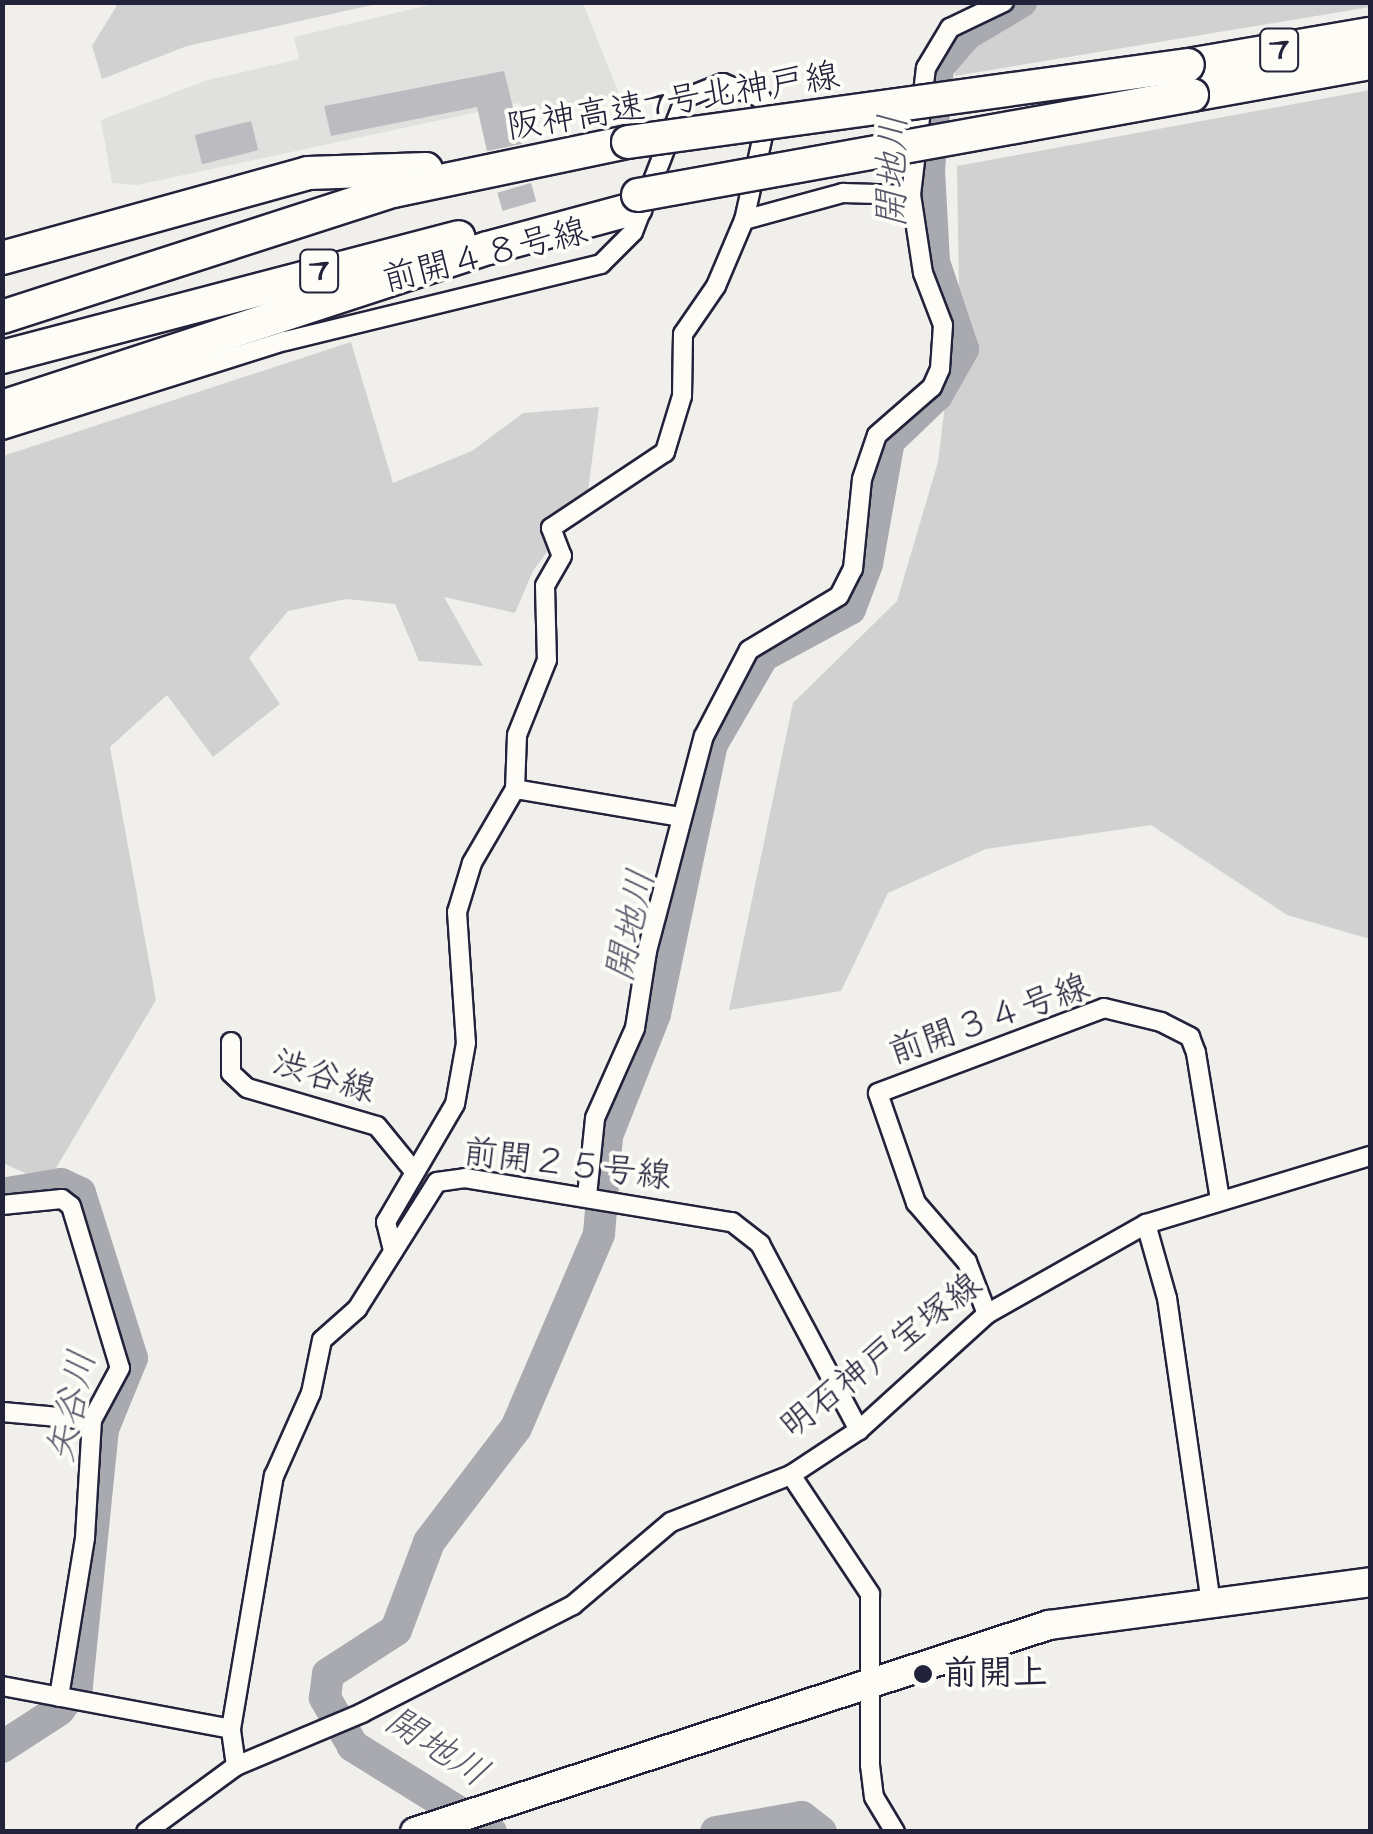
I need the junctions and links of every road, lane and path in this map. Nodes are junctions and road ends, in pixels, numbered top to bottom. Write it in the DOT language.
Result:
graph roads {
  1 [pos="1004,2"];
  2 [pos="1370,34"];
  3 [pos="1370,64"];
  4 [pos="1190,80"];
  5 [pos="506,167"];
  6 [pos="912,195"];
  7 [pos="637,202"];
  8 [pos="744,220"];
  9 [pos="2,258"];
  10 [pos="2,317"];
  11 [pos="2,357"];
  12 [pos="2,407"];
  13 [pos="2,430"];
  14 [pos="514,790"];
  15 [pos="680,817"];
  16 [pos="231,1042"];
  17 [pos="1370,1156"];
  18 [pos="413,1170"];
  19 [pos="587,1196"];
  20 [pos="1220,1200"];
  21 [pos="2,1205"];
  22 [pos="1146,1224"];
  23 [pos="393,1251"];
  24 [pos="987,1314"];
  25 [pos="2,1412"];
  26 [pos="92,1420"];
  27 [pos="858,1430"];
  28 [pos="791,1474"];
  29 [pos="1370,1582"];
  30 [pos="1211,1604"];
  31 [pos="866,1684"];
  32 [pos="2,1686"];
  33 [pos="66,1698"];
  34 [pos="230,1729"];
  35 [pos="236,1766"];
  36 [pos="146,1832"];
  37 [pos="415,1832"];
  38 [pos="895,1832"];
  1 -- 6 [label="street"];
  2 -- 4 [label="highway, 阪神高速7号北神戸線 / 7"];
  3 -- 4 [label="highway, 阪神高速7号北神戸線 / 7"];
  4 -- 5 [label="highway, 阪神高速7号北神戸線 / 7, bridge"];
  4 -- 7 [label="highway, 阪神高速7号北神戸線 / 7, bridge"];
  5 -- 9 [label="highway"];
  5 -- 10 [label="highway, 阪神高速7号北神戸線 / 7"];
  6 -- 8 [label="street"];
  6 -- 15 [label="street"];
  7 -- 11 [label="highway, 7"];
  7 -- 12 [label="highway"];
  8 -- 13 [label="street, 前開４８号線"];
  8 -- 14 [label="street, 前開４８号線"];
  14 -- 15 [label="street"];
  14 -- 18 [label="street"];
  15 -- 19 [label="street"];
  16 -- 18 [label="street, 渋谷線"];
  17 -- 20 [label="street, 明石神戸宝塚線"];
  18 -- 23 [label="street"];
  19 -- 23 [label="street, 前開２５号線"];
  19 -- 27 [label="street, 前開２５号線"];
  20 -- 22 [label="street, 明石神戸宝塚線"];
  20 -- 24 [label="street, 前開３４号線"];
  21 -- 26 [label="street"];
  22 -- 24 [label="street, 明石神戸宝塚線"];
  22 -- 30 [label="street"];
  23 -- 34 [label="street, 前開２５号線"];
  24 -- 27 [label="street, 明石神戸宝塚線"];
  25 -- 26 [label="street"];
  26 -- 33 [label="street"];
  27 -- 28 [label="street, 明石神戸宝塚線"];
  28 -- 31 [label="street"];
  28 -- 35 [label="street, 明石神戸宝塚線"];
  29 -- 30 [label="main road"];
  30 -- 31 [label="main road"];
  31 -- 37 [label="main road"];
  31 -- 38 [label="street"];
  32 -- 33 [label="street"];
  33 -- 34 [label="street"];
  34 -- 35 [label="street, 前開２５号線"];
  35 -- 36 [label="street, 明石神戸宝塚線"];
}
